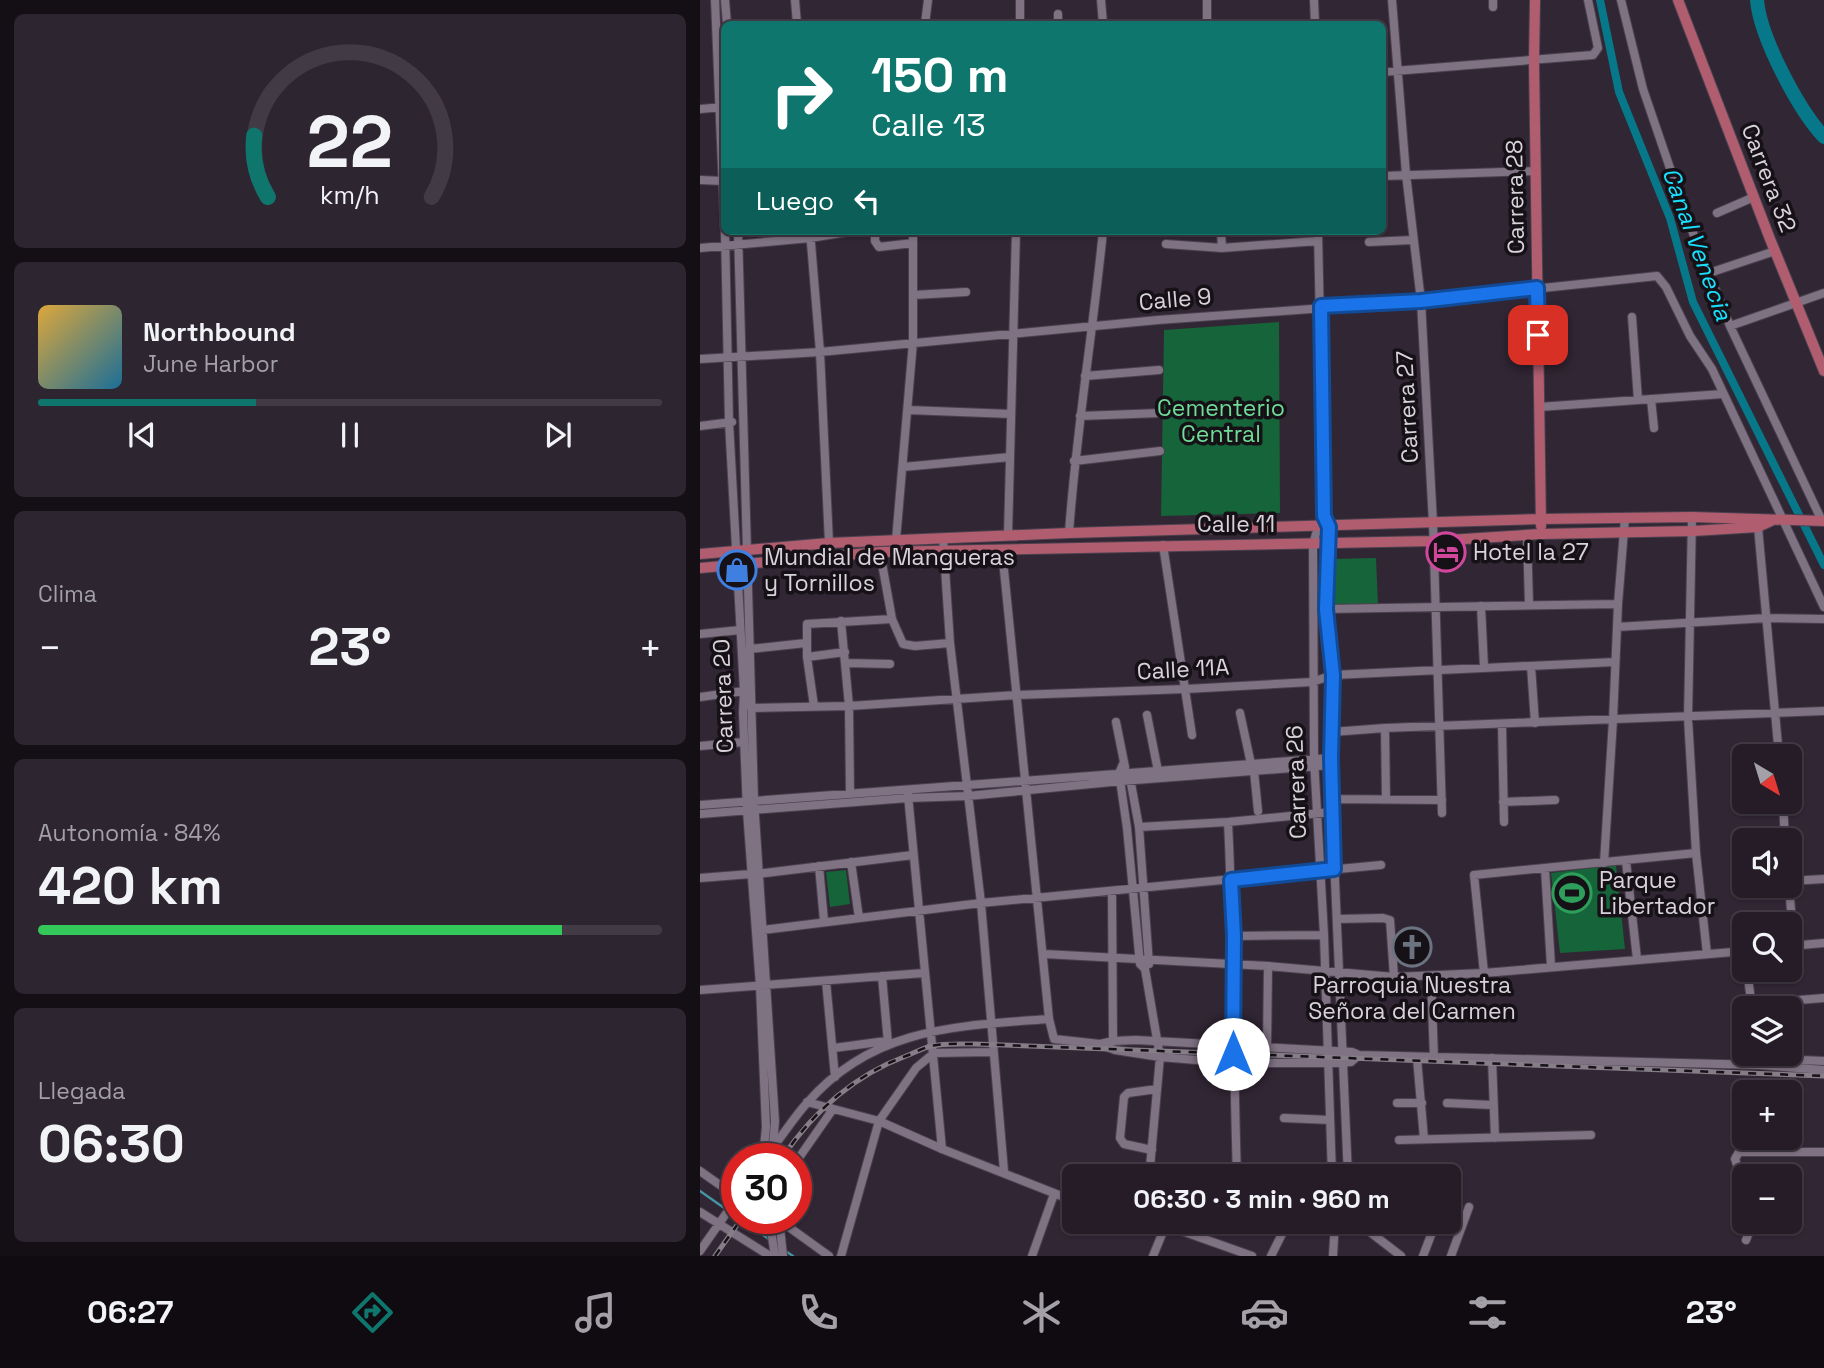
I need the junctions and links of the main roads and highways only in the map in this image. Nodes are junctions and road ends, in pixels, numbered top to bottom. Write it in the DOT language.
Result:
graph roads {
  1 [pos="1535,0"];
  2 [pos="1678,0"];
  3 [pos="1824,371"];
  4 [pos="1541,519"];
  5 [pos="1823,521"];
  6 [pos="1755,523"];
  7 [pos="1541,534"];
  8 [pos="700,554"];
  9 [pos="700,568"];
  1 -- 4 [label="main road, Carrera 28"];
  2 -- 3 [label="main road, Carrera 32"];
  4 -- 6 [label="main road, Calle 11"];
  4 -- 7 [label="main road, Carrera 28"];
  4 -- 8 [label="main road, Calle 11"];
  5 -- 6 [label="main road, Calle 11"];
  6 -- 7 [label="main road, Calle 11"];
  7 -- 9 [label="main road, Calle 11"];
}
